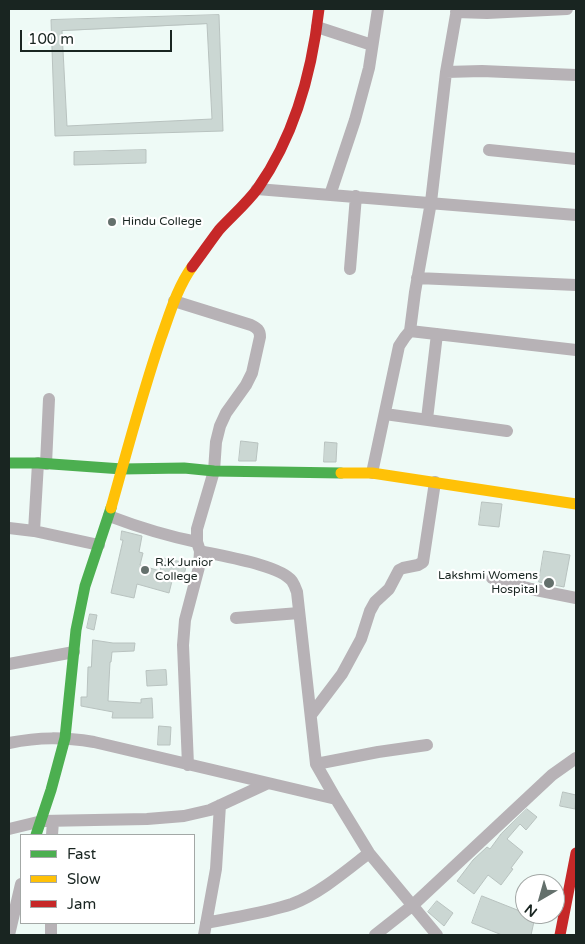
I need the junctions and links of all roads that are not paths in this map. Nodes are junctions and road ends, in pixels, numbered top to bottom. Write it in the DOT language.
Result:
graph roads {
  1 [pos="318,9"];
  2 [pos="378,9"];
  3 [pos="568,9"];
  4 [pos="457,10"];
  5 [pos="317,26"];
  6 [pos="372,45"];
  7 [pos="446,72"];
  8 [pos="576,75"];
  9 [pos="489,150"];
  10 [pos="576,159"];
  11 [pos="257,189"];
  12 [pos="330,195"];
  13 [pos="356,196"];
  14 [pos="431,202"];
  15 [pos="576,215"];
  16 [pos="350,269"];
  17 [pos="417,278"];
  18 [pos="576,285"];
  19 [pos="174,301"];
  20 [pos="410,331"];
  21 [pos="437,334"];
  22 [pos="576,350"];
  23 [pos="49,399"];
  24 [pos="385,414"];
  25 [pos="427,420"];
  26 [pos="507,431"];
  27 [pos="9,463"];
  28 [pos="42,463"];
  29 [pos="122,469"];
  30 [pos="214,471"];
  31 [pos="372,473"];
  32 [pos="435,482"];
  33 [pos="576,504"];
  34 [pos="109,516"];
  35 [pos="9,528"];
  36 [pos="34,531"];
  37 [pos="100,544"];
  38 [pos="199,546"];
  39 [pos="492,578"];
  40 [pos="576,598"];
  41 [pos="299,614"];
  42 [pos="236,618"];
  43 [pos="74,652"];
  44 [pos="9,664"];
  45 [pos="311,715"];
  46 [pos="65,738"];
  47 [pos="9,743"];
  48 [pos="427,745"];
  49 [pos="576,758"];
  50 [pos="316,764"];
  51 [pos="188,765"];
  52 [pos="266,784"];
  53 [pos="336,800"];
  54 [pos="220,805"];
  55 [pos="47,821"];
  56 [pos="9,829"];
  57 [pos="37,834"];
  58 [pos="52,834"];
  59 [pos="369,853"];
  60 [pos="576,853"];
  61 [pos="575,871"];
  62 [pos="20,888"];
  63 [pos="413,905"];
  64 [pos="205,929"];
  65 [pos="9,935"];
  66 [pos="375,935"];
  67 [pos="437,935"];
  68 [pos="560,935"];
  1 -- 5 [label="street"];
  2 -- 6 [label="street"];
  3 -- 4 [label="street"];
  4 -- 7 [label="street"];
  5 -- 6 [label="street"];
  5 -- 11 [label="street"];
  6 -- 12 [label="street"];
  7 -- 8 [label="street"];
  7 -- 14 [label="street"];
  9 -- 10 [label="street"];
  11 -- 12 [label="street"];
  11 -- 19 [label="street"];
  12 -- 13 [label="street"];
  13 -- 14 [label="street"];
  13 -- 16 [label="street"];
  14 -- 15 [label="street"];
  14 -- 17 [label="street"];
  17 -- 18 [label="street"];
  17 -- 20 [label="street"];
  19 -- 29 [label="street"];
  19 -- 30 [label="street"];
  20 -- 21 [label="street"];
  20 -- 24 [label="street"];
  21 -- 22 [label="street"];
  21 -- 25 [label="street"];
  23 -- 28 [label="street"];
  24 -- 25 [label="street"];
  24 -- 31 [label="street"];
  25 -- 26 [label="street"];
  27 -- 28 [label="street"];
  28 -- 29 [label="street"];
  28 -- 36 [label="street"];
  29 -- 30 [label="street"];
  29 -- 34 [label="street"];
  30 -- 31 [label="street"];
  30 -- 38 [label="street"];
  31 -- 32 [label="street"];
  32 -- 33 [label="street"];
  32 -- 45 [label="street"];
  34 -- 37 [label="street"];
  34 -- 38 [label="street"];
  35 -- 36 [label="street"];
  36 -- 37 [label="street"];
  37 -- 43 [label="street"];
  38 -- 41 [label="street"];
  38 -- 51 [label="street"];
  39 -- 40 [label="street"];
  41 -- 42 [label="street"];
  41 -- 45 [label="street"];
  43 -- 44 [label="street"];
  43 -- 46 [label="street"];
  45 -- 50 [label="street"];
  46 -- 47 [label="street"];
  46 -- 51 [label="street"];
  46 -- 55 [label="street"];
  48 -- 50 [label="street"];
  49 -- 63 [label="street"];
  50 -- 53 [label="street"];
  51 -- 52 [label="street"];
  52 -- 53 [label="street"];
  52 -- 54 [label="street"];
  53 -- 59 [label="street"];
  54 -- 55 [label="street"];
  54 -- 64 [label="street"];
  55 -- 56 [label="street"];
  55 -- 57 [label="street"];
  55 -- 58 [label="street"];
  59 -- 63 [label="street"];
  59 -- 64 [label="street"];
  60 -- 61 [label="street"];
  61 -- 68 [label="street"];
  62 -- 65 [label="street"];
  63 -- 66 [label="street"];
  63 -- 67 [label="street"];
}
